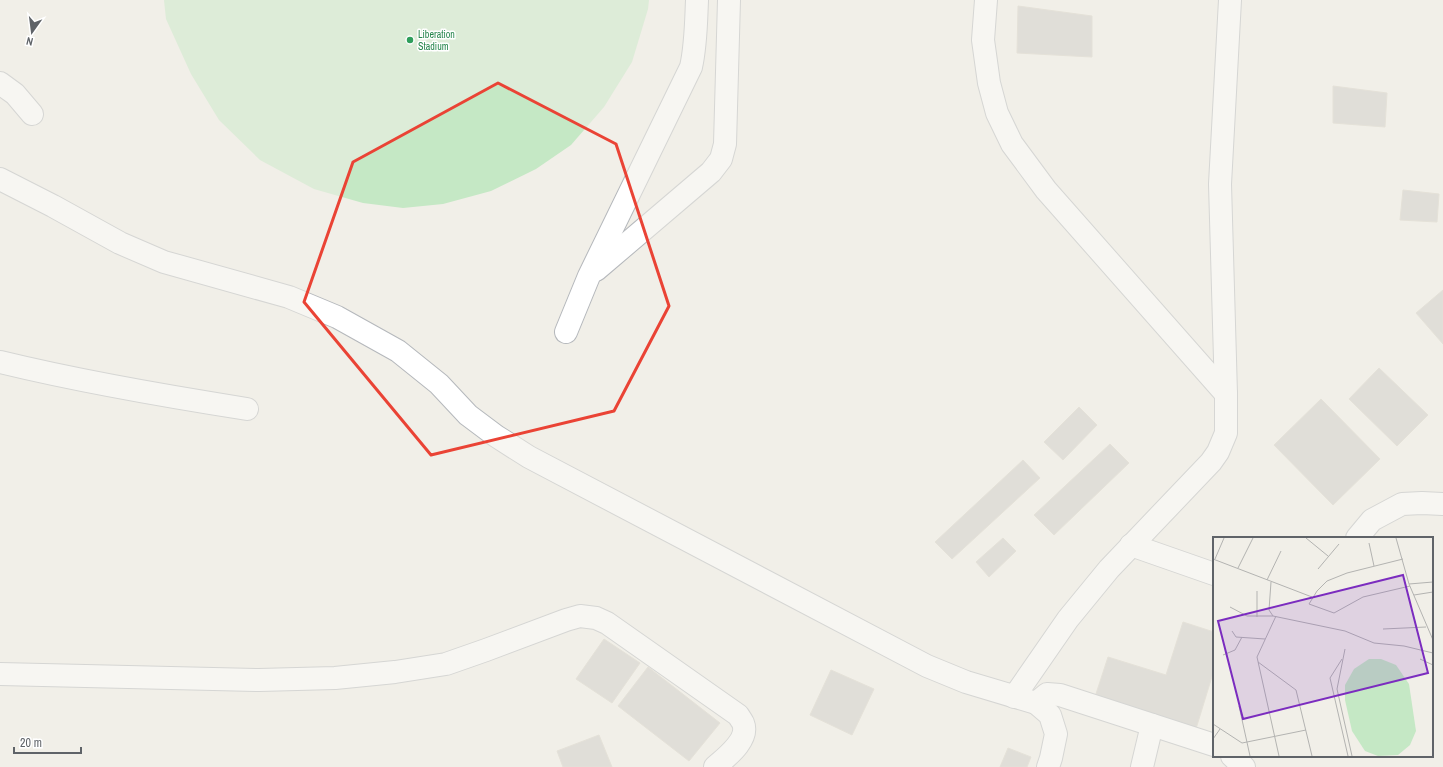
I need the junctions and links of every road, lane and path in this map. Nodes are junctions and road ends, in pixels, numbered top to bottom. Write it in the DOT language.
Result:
graph roads {
  1 [pos="697,0"];
  2 [pos="729,0"];
  3 [pos="986,0"];
  4 [pos="1230,0"];
  5 [pos="728,34"];
  6 [pos="696,35"];
  7 [pos="0,83"];
  8 [pos="32,114"];
  9 [pos="0,179"];
  10 [pos="589,276"];
  11 [pos="566,332"];
  12 [pos="0,362"];
  13 [pos="1226,394"];
  14 [pos="247,409"];
  15 [pos="1443,504"];
  16 [pos="1358,537"];
  17 [pos="1131,545"];
  18 [pos="1213,574"];
  19 [pos="0,674"];
  20 [pos="1014,697"];
  21 [pos="1036,703"];
  22 [pos="1152,725"];
  23 [pos="1213,745"];
  24 [pos="1233,757"];
  25 [pos="715,767"];
  26 [pos="1048,767"];
  27 [pos="1142,767"];
  28 [pos="1244,767"];
  1 -- 6 [label="street"];
  2 -- 5 [label="street"];
  3 -- 13 [label="street"];
  4 -- 13 [label="street"];
  5 -- 6 [label="street"];
  5 -- 10 [label="street"];
  6 -- 10 [label="street"];
  7 -- 8 [label="street"];
  9 -- 20 [label="street"];
  10 -- 11 [label="street"];
  12 -- 14 [label="street"];
  13 -- 17 [label="street"];
  15 -- 16 [label="street"];
  17 -- 18 [label="street"];
  17 -- 20 [label="street"];
  19 -- 25 [label="street"];
  20 -- 21 [label="street"];
  21 -- 22 [label="street"];
  21 -- 26 [label="street"];
  22 -- 23 [label="street"];
  22 -- 27 [label="street"];
  24 -- 28 [label="street"];
}
